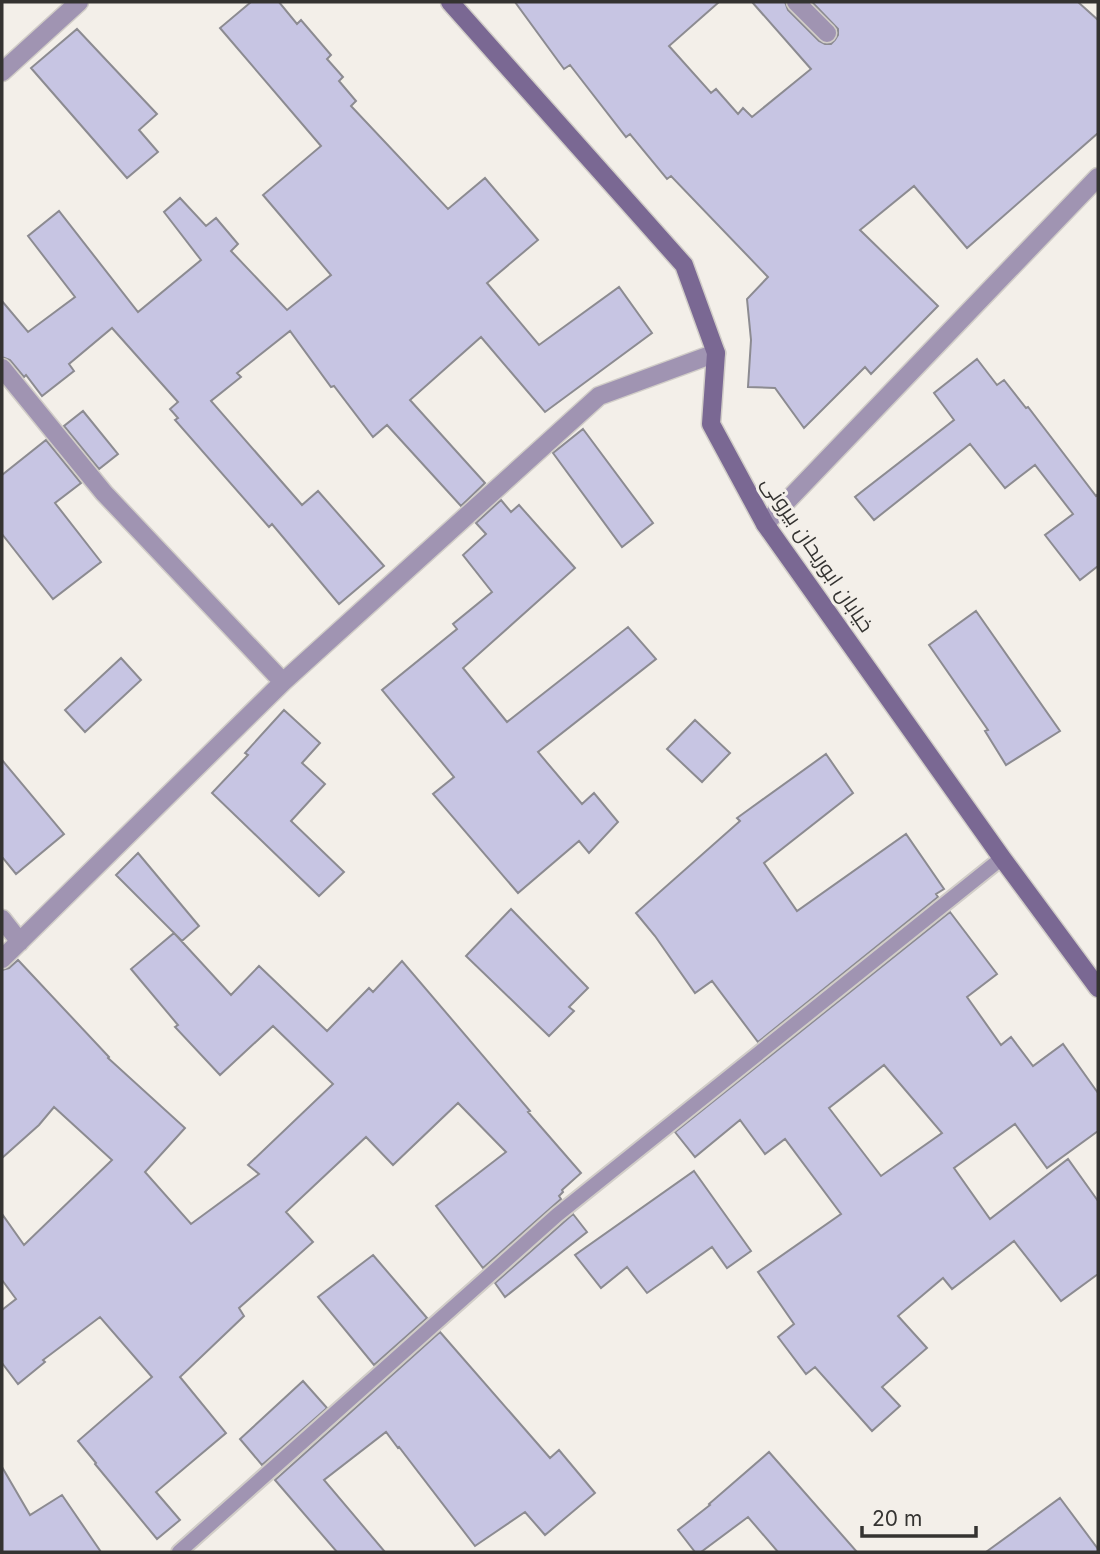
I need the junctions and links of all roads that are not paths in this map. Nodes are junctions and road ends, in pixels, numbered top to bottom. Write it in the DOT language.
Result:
graph roads {
  1 [pos="79,2"];
  2 [pos="450,2"];
  3 [pos="796,2"];
  4 [pos="827,33"];
  5 [pos="2,72"];
  6 [pos="1098,177"];
  7 [pos="716,353"];
  8 [pos="2,368"];
  9 [pos="765,524"];
  10 [pos="283,682"];
  11 [pos="1002,858"];
  12 [pos="2,919"];
  13 [pos="20,942"];
  14 [pos="2,960"];
  15 [pos="1098,988"];
  16 [pos="179,1552"];
  1 -- 5 [label="street"];
  2 -- 7 [label="street, خیابان ابوریحان بیرونی"];
  3 -- 4 [label="street"];
  6 -- 9 [label="street"];
  7 -- 9 [label="street, خیابان ابوریحان بیرونی"];
  7 -- 10 [label="street"];
  8 -- 10 [label="street"];
  9 -- 11 [label="street, خیابان ابوریحان بیرونی"];
  10 -- 13 [label="street"];
  11 -- 15 [label="street, خیابان ابوریحان بیرونی"];
  11 -- 16 [label="lane"];
  12 -- 13 [label="street"];
  13 -- 14 [label="street"];
}
